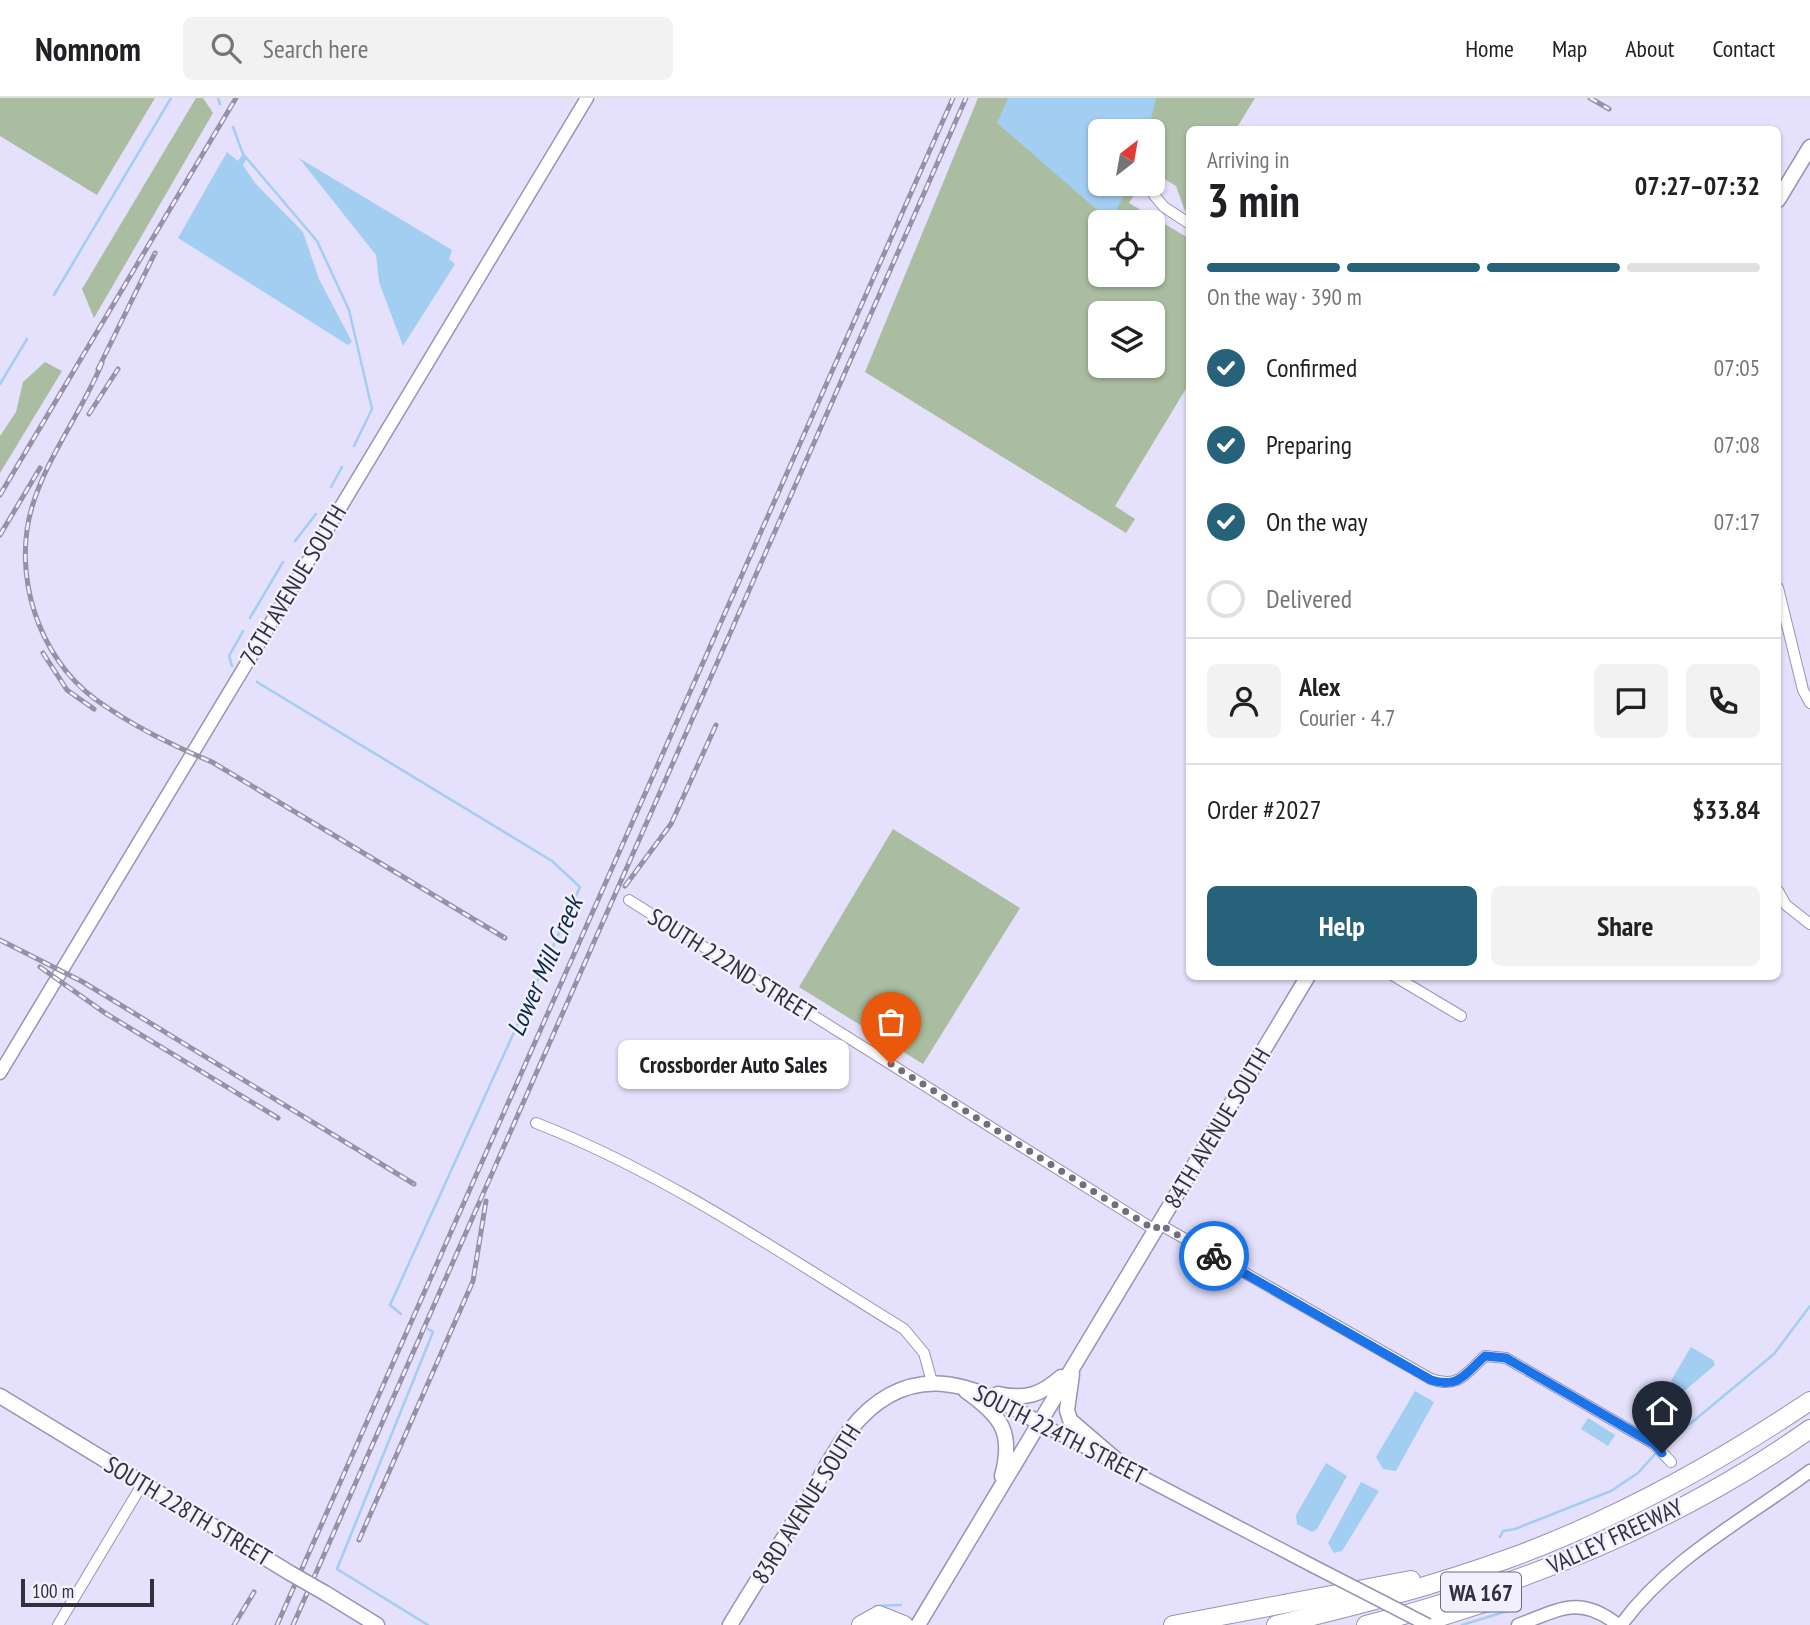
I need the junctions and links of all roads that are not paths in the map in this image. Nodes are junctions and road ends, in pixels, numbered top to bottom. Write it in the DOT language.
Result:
graph roads {
  1 [pos="587,98"];
  2 [pos="1810,147"];
  3 [pos="1781,195"];
  4 [pos="1155,196"];
  5 [pos="1186,221"];
  6 [pos="1781,600"];
  7 [pos="1810,703"];
  8 [pos="1781,896"];
  9 [pos="629,900"];
  10 [pos="1810,924"];
  11 [pos="1306,980"];
  12 [pos="1401,980"];
  13 [pos="1461,1016"];
  14 [pos="0,1073"];
  15 [pos="536,1123"];
  16 [pos="1157,1227"];
  17 [pos="1073,1366"];
  18 [pos="932,1382"];
  19 [pos="956,1383"];
  20 [pos="978,1389"];
  21 [pos="0,1396"];
  22 [pos="1810,1401"];
  23 [pos="1039,1423"];
  24 [pos="1810,1429"];
  25 [pos="1671,1462"];
  26 [pos="1127,1469"];
  27 [pos="1810,1471"];
  28 [pos="143,1483"];
  29 [pos="996,1494"];
  30 [pos="1594,1550"];
  31 [pos="1490,1565"];
  32 [pos="58,1625"];
  33 [pos="377,1625"];
  34 [pos="730,1625"];
  35 [pos="861,1625"];
  36 [pos="904,1625"];
  37 [pos="918,1625"];
  38 [pos="1173,1625"];
  39 [pos="1276,1625"];
  40 [pos="1366,1625"];
  41 [pos="1412,1625"];
  42 [pos="1428,1625"];
  43 [pos="1518,1625"];
  44 [pos="1619,1625"];
  1 -- 14 [label="street, 76TH AVENUE SOUTH"];
  2 -- 3 [label="main road"];
  4 -- 5 [label="street"];
  6 -- 7 [label="street"];
  8 -- 10 [label="street"];
  9 -- 16 [label="street, SOUTH 222ND STREET"];
  11 -- 16 [label="main road, 84TH AVENUE SOUTH"];
  12 -- 13 [label="street"];
  15 -- 18 [label="street"];
  16 -- 17 [label="main road, 84TH AVENUE SOUTH"];
  16 -- 25 [label="street, SOUTH 222ND STREET"];
  17 -- 20 [label="main road"];
  17 -- 23 [label="main road, 84TH AVENUE SOUTH"];
  17 -- 26 [label="main road"];
  18 -- 19 [label="main road, SOUTH 224TH STREET"];
  18 -- 34 [label="main road, 83RD AVENUE SOUTH"];
  19 -- 20 [label="main road, SOUTH 224TH STREET"];
  19 -- 29 [label="main road"];
  20 -- 23 [label="main road, SOUTH 224TH STREET"];
  21 -- 28 [label="main road, SOUTH 228TH STREET"];
  22 -- 31 [label="highway, VALLEY FREEWAY / WA 167"];
  23 -- 26 [label="street, SOUTH 224TH STREET"];
  23 -- 29 [label="main road, 84TH AVENUE SOUTH"];
  24 -- 30 [label="highway, VALLEY FREEWAY / WA 167"];
  26 -- 42 [label="street, SOUTH 224TH STREET, bridge"];
  27 -- 44 [label="street"];
  28 -- 32 [label="street"];
  28 -- 33 [label="main road, SOUTH 228TH STREET, bridge"];
  29 -- 37 [label="main road, 84TH AVENUE SOUTH"];
  30 -- 40 [label="highway, VALLEY FREEWAY / WA 167"];
  30 -- 41 [label="highway"];
  31 -- 38 [label="highway"];
  31 -- 39 [label="highway, VALLEY FREEWAY / WA 167"];
  35 -- 36 [label="highway"];
  43 -- 44 [label="street"];
}
